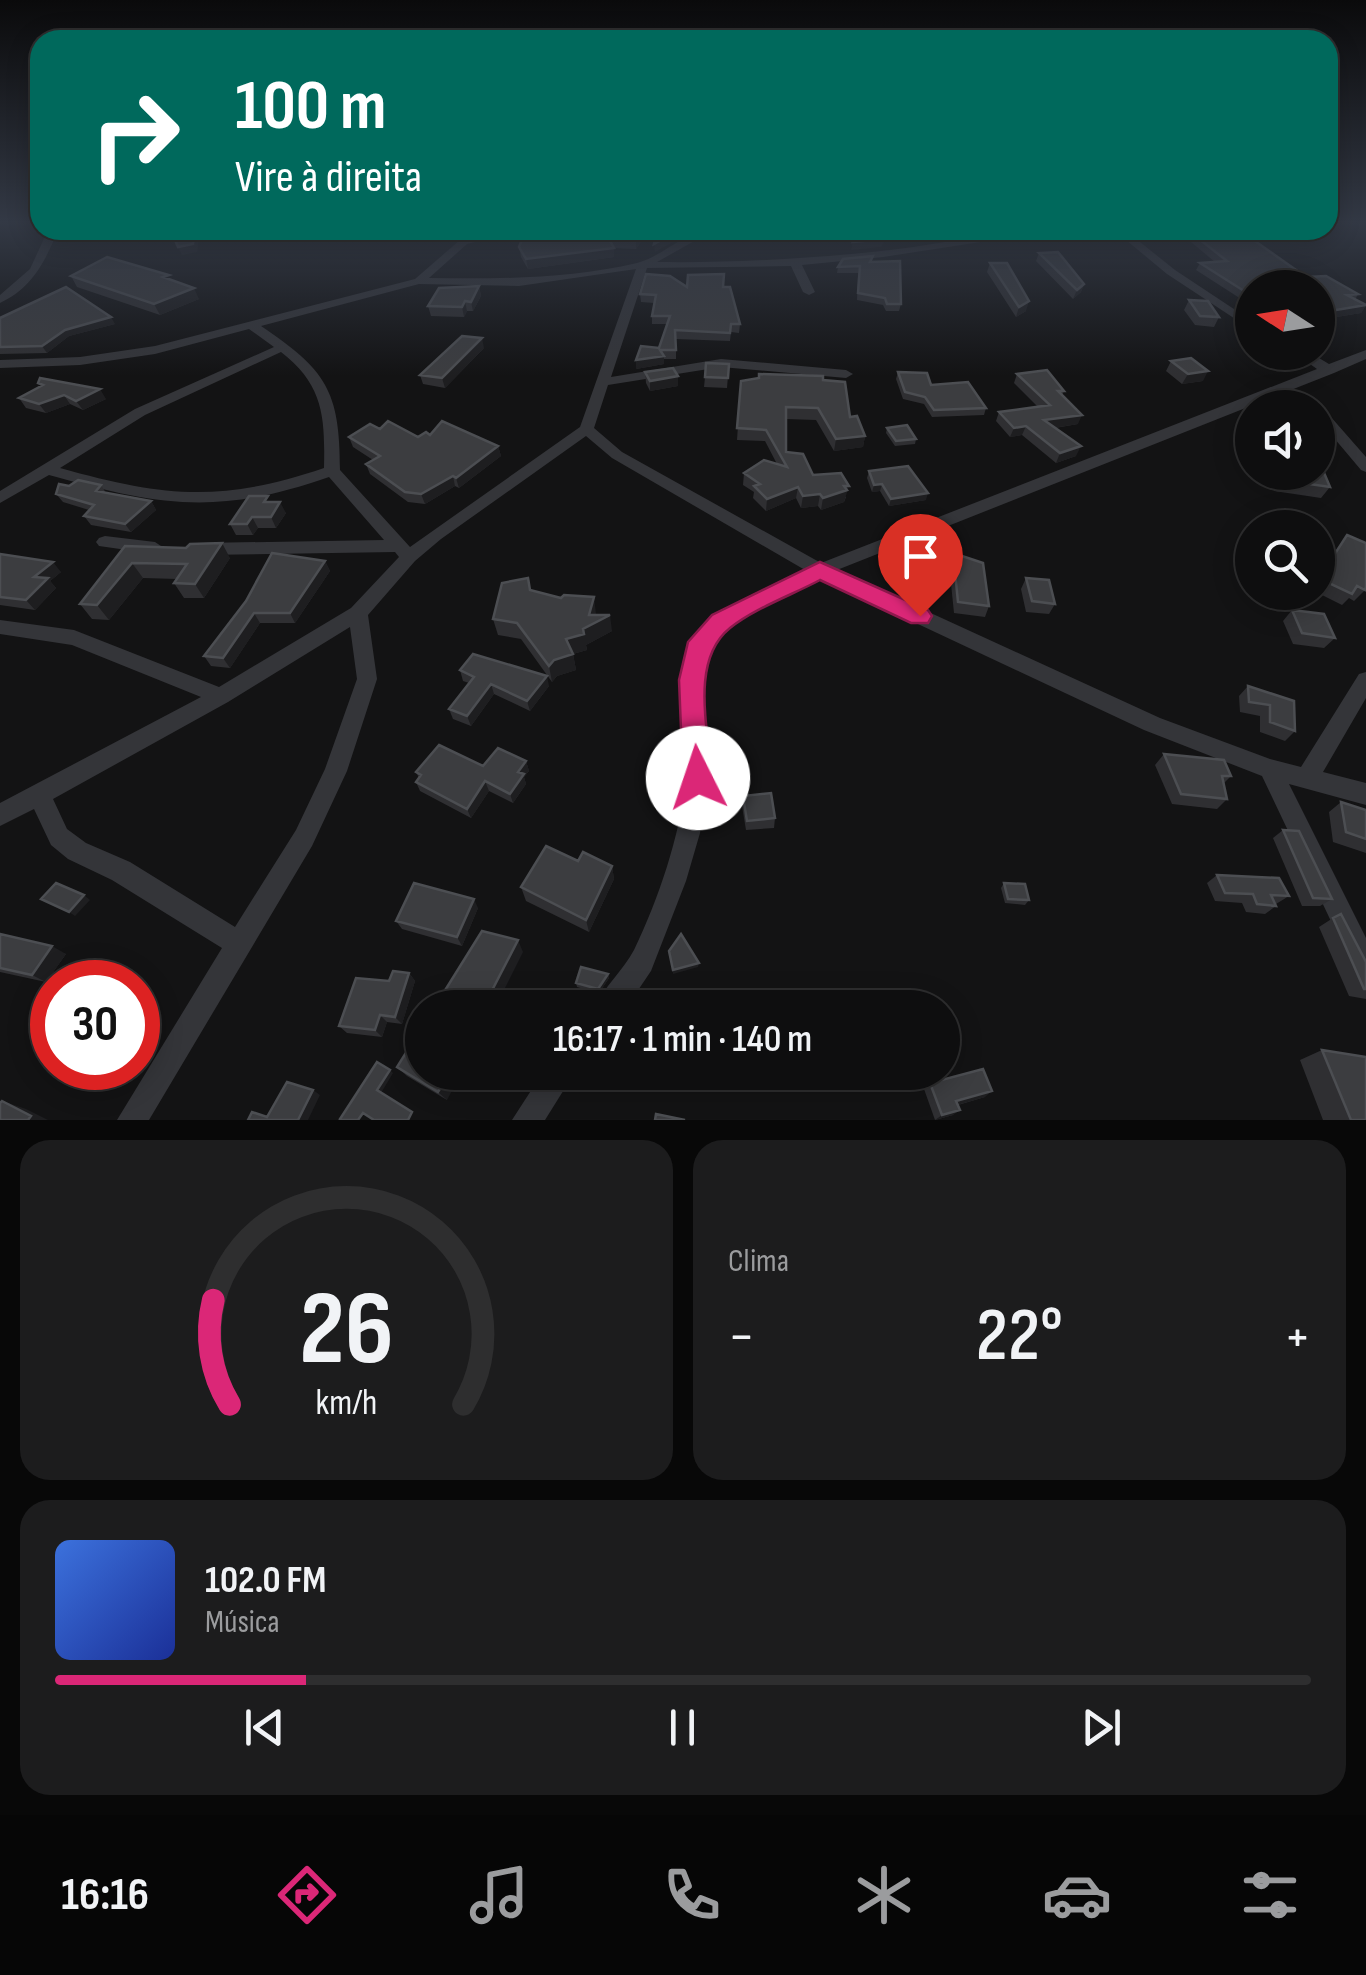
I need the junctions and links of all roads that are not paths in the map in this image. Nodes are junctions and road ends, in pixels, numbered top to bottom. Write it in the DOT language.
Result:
graph roads {
  1 [pos="34,272"];
  2 [pos="429,272"];
  3 [pos="597,272"];
  4 [pos="641,272"];
  5 [pos="800,272"];
  6 [pos="1171,272"];
  7 [pos="419,281"];
  8 [pos="809,292"];
  9 [pos="0,300"];
  10 [pos="1235,315"];
  11 [pos="251,325"];
  12 [pos="283,346"];
  13 [pos="1366,354"];
  14 [pos="0,364"];
  15 [pos="1316,370"];
  16 [pos="846,374"];
  17 [pos="1320,374"];
  18 [pos="603,382"];
  19 [pos="1318,390"];
  20 [pos="586,429"];
  21 [pos="1335,431"];
  22 [pos="1366,467"];
  23 [pos="45,469"];
  24 [pos="332,472"];
  25 [pos="0,498"];
  26 [pos="105,542"];
  27 [pos="402,551"];
  28 [pos="820,570"];
  29 [pos="358,613"];
  30 [pos="0,627"];
  31 [pos="1366,680"];
  32 [pos="222,696"];
  33 [pos="1270,768"];
  34 [pos="1307,778"];
  35 [pos="1366,794"];
  36 [pos="39,795"];
  37 [pos="0,815"];
  38 [pos="239,944"];
  39 [pos="1366,966"];
  40 [pos="622,990"];
  41 [pos="549,1090"];
  42 [pos="132,1120"];
  43 [pos="527,1120"];
  1 -- 9 [label="street"];
  2 -- 7 [label="street"];
  3 -- 7 [label="street"];
  4 -- 18 [label="street"];
  5 -- 8 [label="street"];
  6 -- 10 [label="street"];
  7 -- 11 [label="street"];
  11 -- 12 [label="street"];
  11 -- 14 [label="street"];
  12 -- 23 [label="street"];
  12 -- 24 [label="street"];
  13 -- 17 [label="street"];
  15 -- 17 [label="street"];
  16 -- 18 [label="street"];
  17 -- 19 [label="street"];
  17 -- 28 [label="street"];
  18 -- 20 [label="street"];
  20 -- 27 [label="street"];
  20 -- 28 [label="street"];
  21 -- 22 [label="street"];
  23 -- 24 [label="street"];
  23 -- 25 [label="street"];
  24 -- 27 [label="street"];
  26 -- 27 [label="street"];
  27 -- 29 [label="street"];
  28 -- 33 [label="street"];
  28 -- 40 [label="street"];
  29 -- 32 [label="street"];
  29 -- 38 [label="street"];
  30 -- 32 [label="street"];
  31 -- 34 [label="street"];
  32 -- 36 [label="street"];
  33 -- 34 [label="street"];
  33 -- 39 [label="street"];
  34 -- 35 [label="street"];
  36 -- 37 [label="street"];
  36 -- 38 [label="street"];
  38 -- 42 [label="street"];
  41 -- 43 [label="street"];
}
